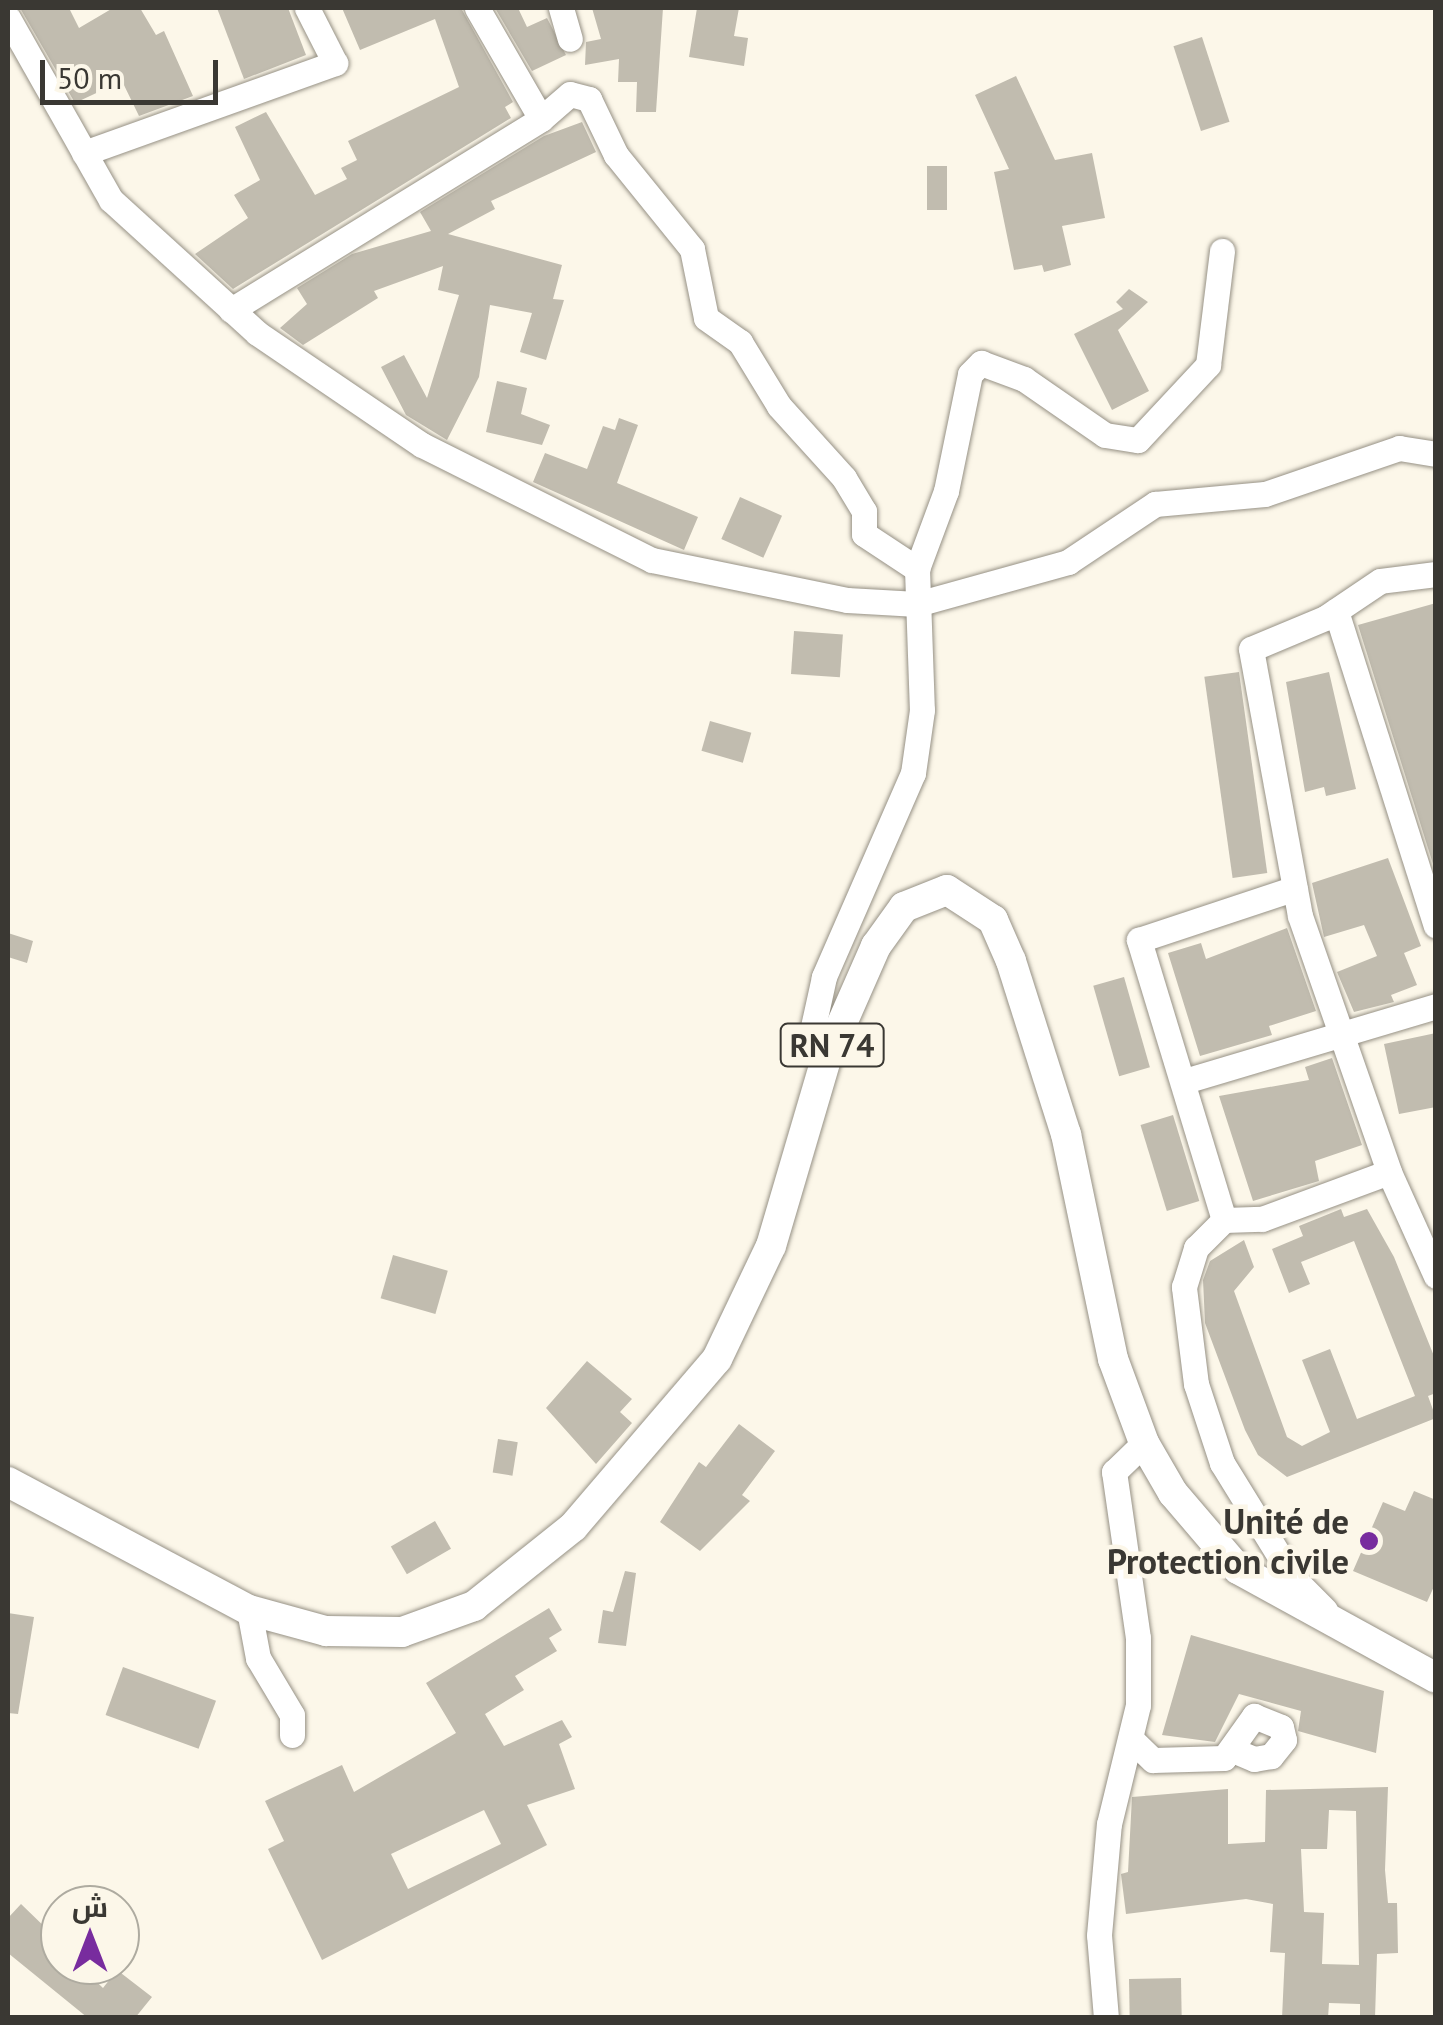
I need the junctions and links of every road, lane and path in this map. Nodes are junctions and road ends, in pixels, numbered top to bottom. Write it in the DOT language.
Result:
graph roads {
  1 [pos="307,8"];
  2 [pos="477,8"];
  3 [pos="560,8"];
  4 [pos="8,18"];
  5 [pos="570,39"];
  6 [pos="541,119"];
  7 [pos="84,153"];
  8 [pos="1222,250"];
  9 [pos="231,310"];
  10 [pos="1436,454"];
  11 [pos="917,569"];
  12 [pos="1436,574"];
  13 [pos="917,604"];
  14 [pos="1336,611"];
  15 [pos="1295,888"];
  16 [pos="1436,926"];
  17 [pos="1436,1006"];
  18 [pos="1342,1034"];
  19 [pos="825,1062"];
  20 [pos="1185,1081"];
  21 [pos="1389,1172"];
  22 [pos="1224,1220"];
  23 [pos="1436,1276"];
  24 [pos="1144,1443"];
  25 [pos="8,1482"];
  26 [pos="249,1610"];
  27 [pos="1344,1632"];
  28 [pos="1433,1668"];
  29 [pos="292,1735"];
  30 [pos="1132,1740"];
  31 [pos="1231,1748"];
  32 [pos="1106,2018"];
  1 -- 7 [label="street"];
  2 -- 6 [label="street"];
  3 -- 5 [label="street"];
  4 -- 7 [label="street"];
  6 -- 9 [label="street"];
  6 -- 11 [label="street"];
  7 -- 9 [label="street"];
  8 -- 11 [label="street"];
  9 -- 13 [label="street"];
  10 -- 13 [label="street"];
  11 -- 13 [label="street"];
  12 -- 14 [label="street"];
  13 -- 19 [label="street"];
  14 -- 15 [label="street"];
  14 -- 16 [label="street"];
  15 -- 18 [label="street"];
  15 -- 20 [label="street"];
  17 -- 18 [label="street"];
  18 -- 20 [label="street"];
  18 -- 21 [label="street"];
  19 -- 24 [label="main road, RN 74"];
  19 -- 26 [label="main road, RN 74"];
  20 -- 22 [label="street"];
  21 -- 22 [label="street"];
  21 -- 23 [label="street"];
  22 -- 27 [label="street"];
  24 -- 27 [label="main road, RN 74"];
  24 -- 30 [label="street"];
  25 -- 26 [label="main road, RN 74"];
  26 -- 29 [label="street"];
  27 -- 28 [label="main road, RN 74"];
  30 -- 31 [label="street"];
  30 -- 32 [label="street"];
}
